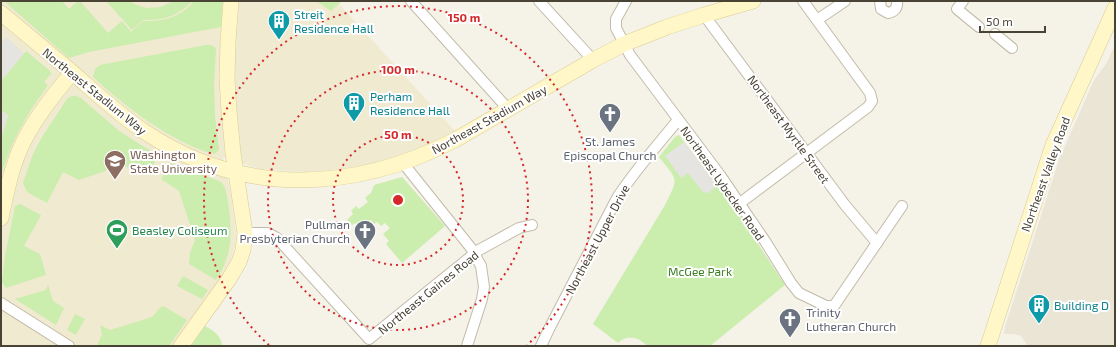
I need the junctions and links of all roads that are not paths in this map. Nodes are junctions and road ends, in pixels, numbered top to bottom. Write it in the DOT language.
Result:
graph roads {
  1 [pos="231,1"];
  2 [pos="411,1"];
  3 [pos="539,1"];
  4 [pos="626,1"];
  5 [pos="753,1"];
  6 [pos="803,1"];
  7 [pos="845,1"];
  8 [pos="880,1"];
  9 [pos="897,1"];
  10 [pos="963,1"];
  11 [pos="1115,8"];
  12 [pos="1,13"];
  13 [pos="704,14"];
  14 [pos="817,20"];
  15 [pos="979,27"];
  16 [pos="1111,27"];
  17 [pos="995,34"];
  18 [pos="624,44"];
  19 [pos="1012,48"];
  20 [pos="593,60"];
  21 [pos="72,73"];
  22 [pos="508,109"];
  23 [pos="678,120"];
  24 [pos="807,153"];
  25 [pos="403,163"];
  26 [pos="236,172"];
  27 [pos="740,203"];
  28 [pos="902,206"];
  29 [pos="1,218"];
  30 [pos="532,225"];
  31 [pos="245,233"];
  32 [pos="877,243"];
  33 [pos="474,254"];
  34 [pos="1,303"];
  35 [pos="367,343"];
  36 [pos="69,346"];
  37 [pos="181,346"];
  38 [pos="467,346"];
  39 [pos="541,346"];
  40 [pos="988,346"];
  1 -- 26 [label="street"];
  2 -- 22 [label="street"];
  3 -- 20 [label="street"];
  4 -- 18 [label="street, Northeast Lybecker Road"];
  5 -- 13 [label="street, Northeast Stadium Way"];
  6 -- 14 [label="street"];
  7 -- 14 [label="street"];
  8 -- 9 [label="street"];
  10 -- 15 [label="street"];
  11 -- 16 [label="street, Northeast Valley Road"];
  12 -- 21 [label="street, Northeast Stadium Way"];
  13 -- 18 [label="street, Northeast Stadium Way"];
  13 -- 24 [label="street, Northeast Myrtle Street"];
  14 -- 24 [label="street"];
  16 -- 40 [label="street, Northeast Valley Road"];
  17 -- 19 [label="street"];
  18 -- 20 [label="street, Northeast Stadium Way"];
  18 -- 23 [label="street, Northeast Lybecker Road"];
  20 -- 22 [label="street, Northeast Stadium Way"];
  21 -- 26 [label="street, Northeast Stadium Way"];
  21 -- 29 [label="street"];
  22 -- 25 [label="street, Northeast Stadium Way"];
  23 -- 27 [label="street, Northeast Lybecker Road"];
  23 -- 39 [label="street, Northeast Upper Drive"];
  24 -- 27 [label="street"];
  24 -- 32 [label="street, Northeast Myrtle Street"];
  25 -- 26 [label="street, Northeast Stadium Way"];
  25 -- 33 [label="street"];
  26 -- 31 [label="street"];
  27 -- 32 [label="street, Northeast Lybecker Road"];
  28 -- 32 [label="street"];
  30 -- 33 [label="street, Northeast Gaines Road"];
  31 -- 35 [label="street, Northeast Gaines Road"];
  31 -- 37 [label="street"];
  33 -- 35 [label="street, Northeast Gaines Road"];
  33 -- 38 [label="street"];
  34 -- 36 [label="street"];
}
